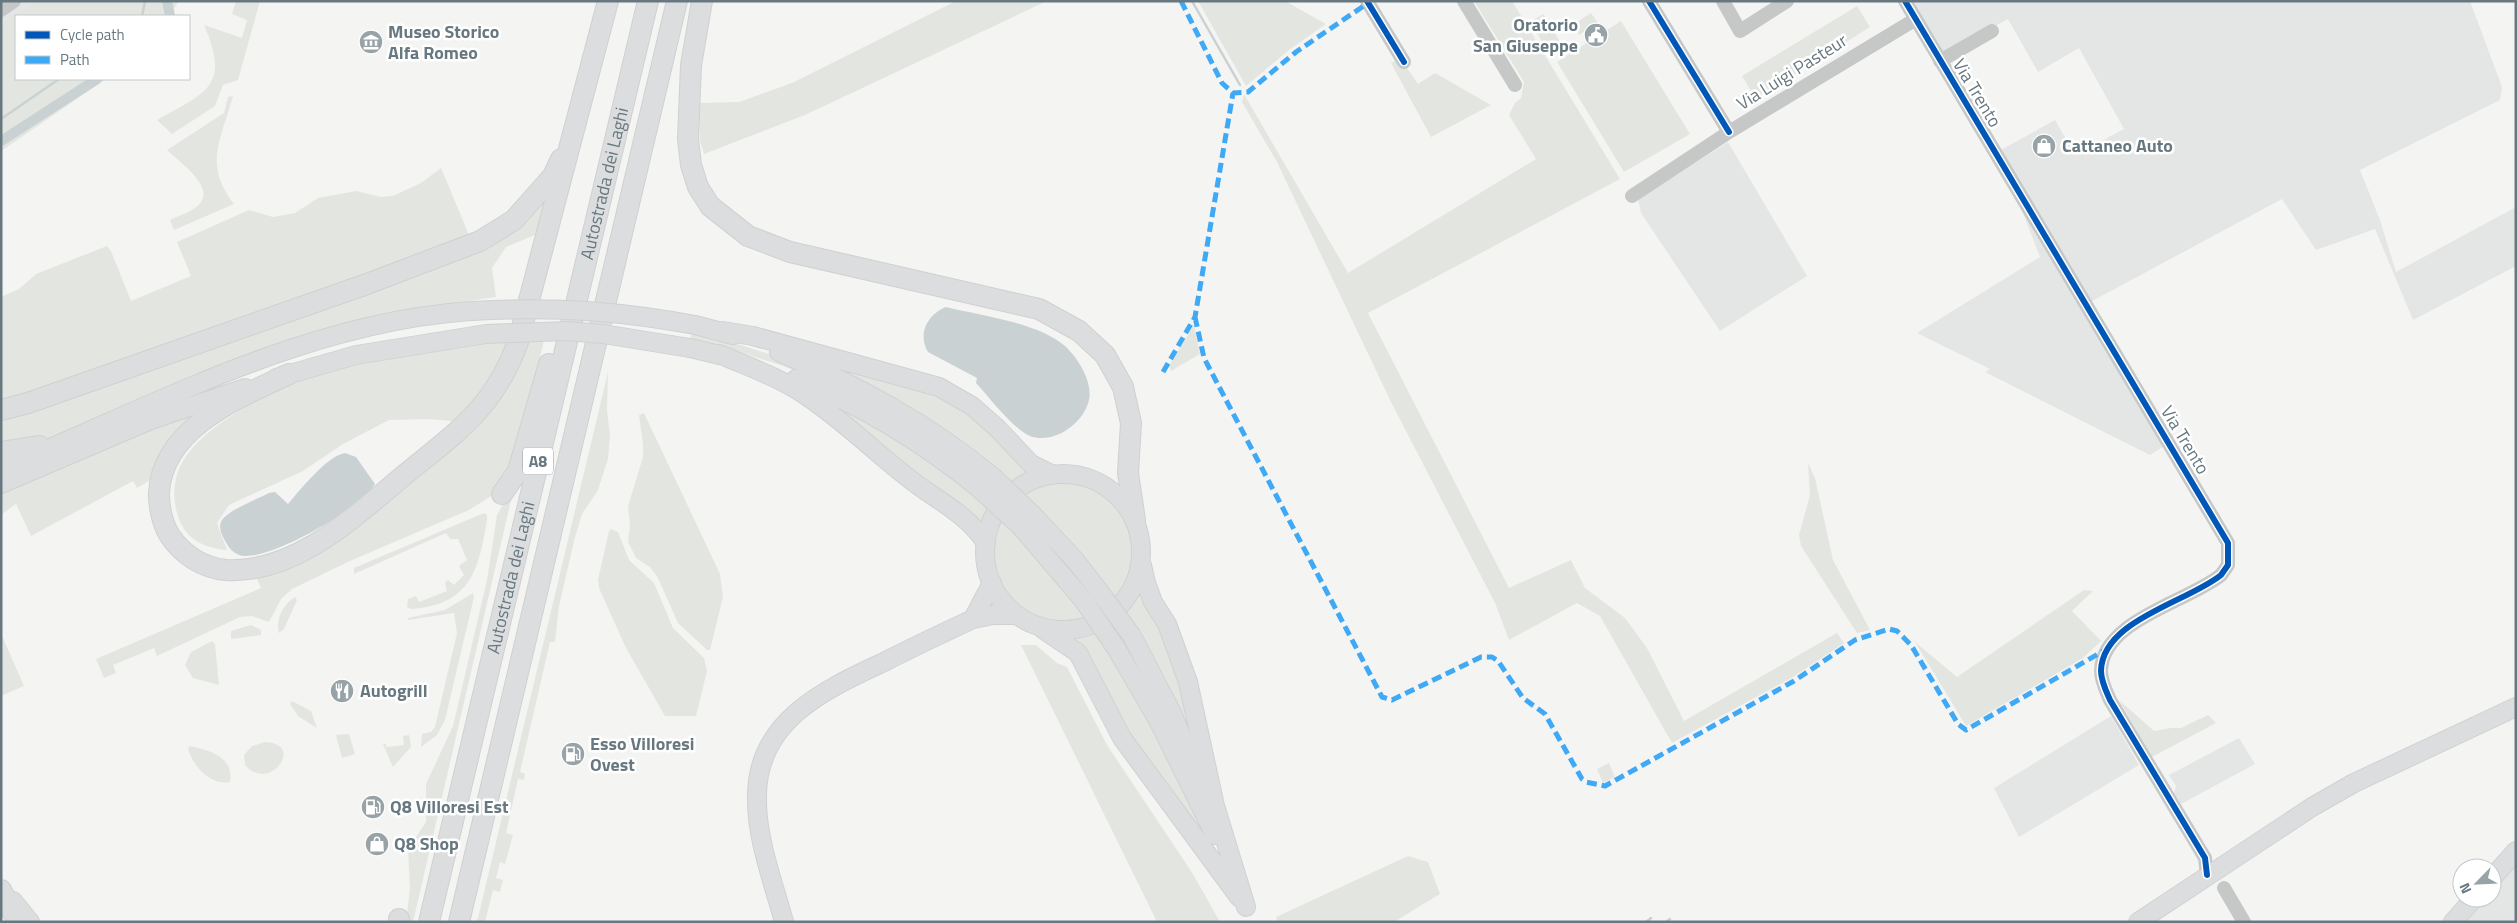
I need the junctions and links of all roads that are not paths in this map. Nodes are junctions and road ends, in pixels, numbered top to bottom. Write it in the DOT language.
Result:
graph roads {
  1 [pos="14,1"];
  2 [pos="608,1"];
  3 [pos="648,1"];
  4 [pos="677,1"];
  5 [pos="702,1"];
  6 [pos="1464,1"];
  7 [pos="1650,1"];
  8 [pos="1723,1"];
  9 [pos="1787,1"];
  10 [pos="1905,1"];
  11 [pos="1368,2"];
  12 [pos="1,10"];
  13 [pos="1916,19"];
  14 [pos="1992,31"];
  15 [pos="1940,61"];
  16 [pos="1404,62"];
  17 [pos="1515,85"];
  18 [pos="583,93"];
  19 [pos="1729,132"];
  20 [pos="1632,196"];
  21 [pos="580,280"];
  22 [pos="723,331"];
  23 [pos="719,354"];
  24 [pos="289,374"];
  25 [pos="1,410"];
  26 [pos="72,438"];
  27 [pos="1,451"];
  28 [pos="1051,474"];
  29 [pos="3,480"];
  30 [pos="502,494"];
  31 [pos="1135,520"];
  32 [pos="1027,522"];
  33 [pos="986,543"];
  34 [pos="1141,560"];
  35 [pos="992,583"];
  36 [pos="1092,596"];
  37 [pos="1017,615"];
  38 [pos="973,619"];
  39 [pos="1035,625"];
  40 [pos="2516,707"];
  41 [pos="1218,842"];
  42 [pos="2516,851"];
  43 [pos="2211,866"];
  44 [pos="2502,867"];
  45 [pos="2224,888"];
  46 [pos="1,889"];
  47 [pos="2465,908"];
  48 [pos="1249,914"];
  49 [pos="18,922"];
  50 [pos="30,922"];
  51 [pos="429,922"];
  52 [pos="459,922"];
  53 [pos="784,922"];
  54 [pos="2138,922"];
  55 [pos="2244,922"];
  56 [pos="2453,922"];
  1 -- 12 [label="street"];
  2 -- 18 [label="highway"];
  3 -- 21 [label="highway, Autostrada dei Laghi / A8"];
  4 -- 52 [label="highway, Autostrada dei Laghi / A8"];
  5 -- 31 [label="highway"];
  6 -- 17 [label="street"];
  7 -- 19 [label="street"];
  8 -- 9 [label="street"];
  10 -- 13 [label="street, Via Trento"];
  11 -- 16 [label="street"];
  13 -- 15 [label="street, Via Trento"];
  13 -- 19 [label="street, Via Luigi Pasteur"];
  14 -- 15 [label="street"];
  15 -- 43 [label="street, Via Trento"];
  18 -- 24 [label="highway"];
  18 -- 25 [label="highway"];
  19 -- 20 [label="street, Via Luigi Pasteur"];
  21 -- 30 [label="highway"];
  21 -- 51 [label="highway, Autostrada dei Laghi / A8"];
  22 -- 26 [label="main road, bridge"];
  22 -- 28 [label="main road"];
  22 -- 32 [label="main road, bridge"];
  23 -- 24 [label="main road, bridge"];
  23 -- 32 [label="main road, bridge"];
  23 -- 33 [label="main road"];
  24 -- 29 [label="main road"];
  26 -- 27 [label="main road"];
  26 -- 29 [label="main road"];
  28 -- 31 [label="main road"];
  28 -- 33 [label="main road"];
  31 -- 34 [label="main road"];
  32 -- 36 [label="main road"];
  33 -- 35 [label="main road"];
  34 -- 39 [label="main road"];
  34 -- 48 [label="main road"];
  35 -- 37 [label="main road"];
  35 -- 38 [label="main road"];
  36 -- 41 [label="main road, bridge"];
  36 -- 41 [label="main road, bridge"];
  37 -- 38 [label="main road"];
  37 -- 39 [label="main road"];
  38 -- 53 [label="main road"];
  39 -- 48 [label="main road"];
  40 -- 43 [label="main road"];
  41 -- 48 [label="main road"];
  42 -- 44 [label="main road"];
  43 -- 54 [label="main road"];
  45 -- 55 [label="street"];
  46 -- 49 [label="highway"];
  46 -- 50 [label="main road"];
  47 -- 56 [label="main road"];
}
